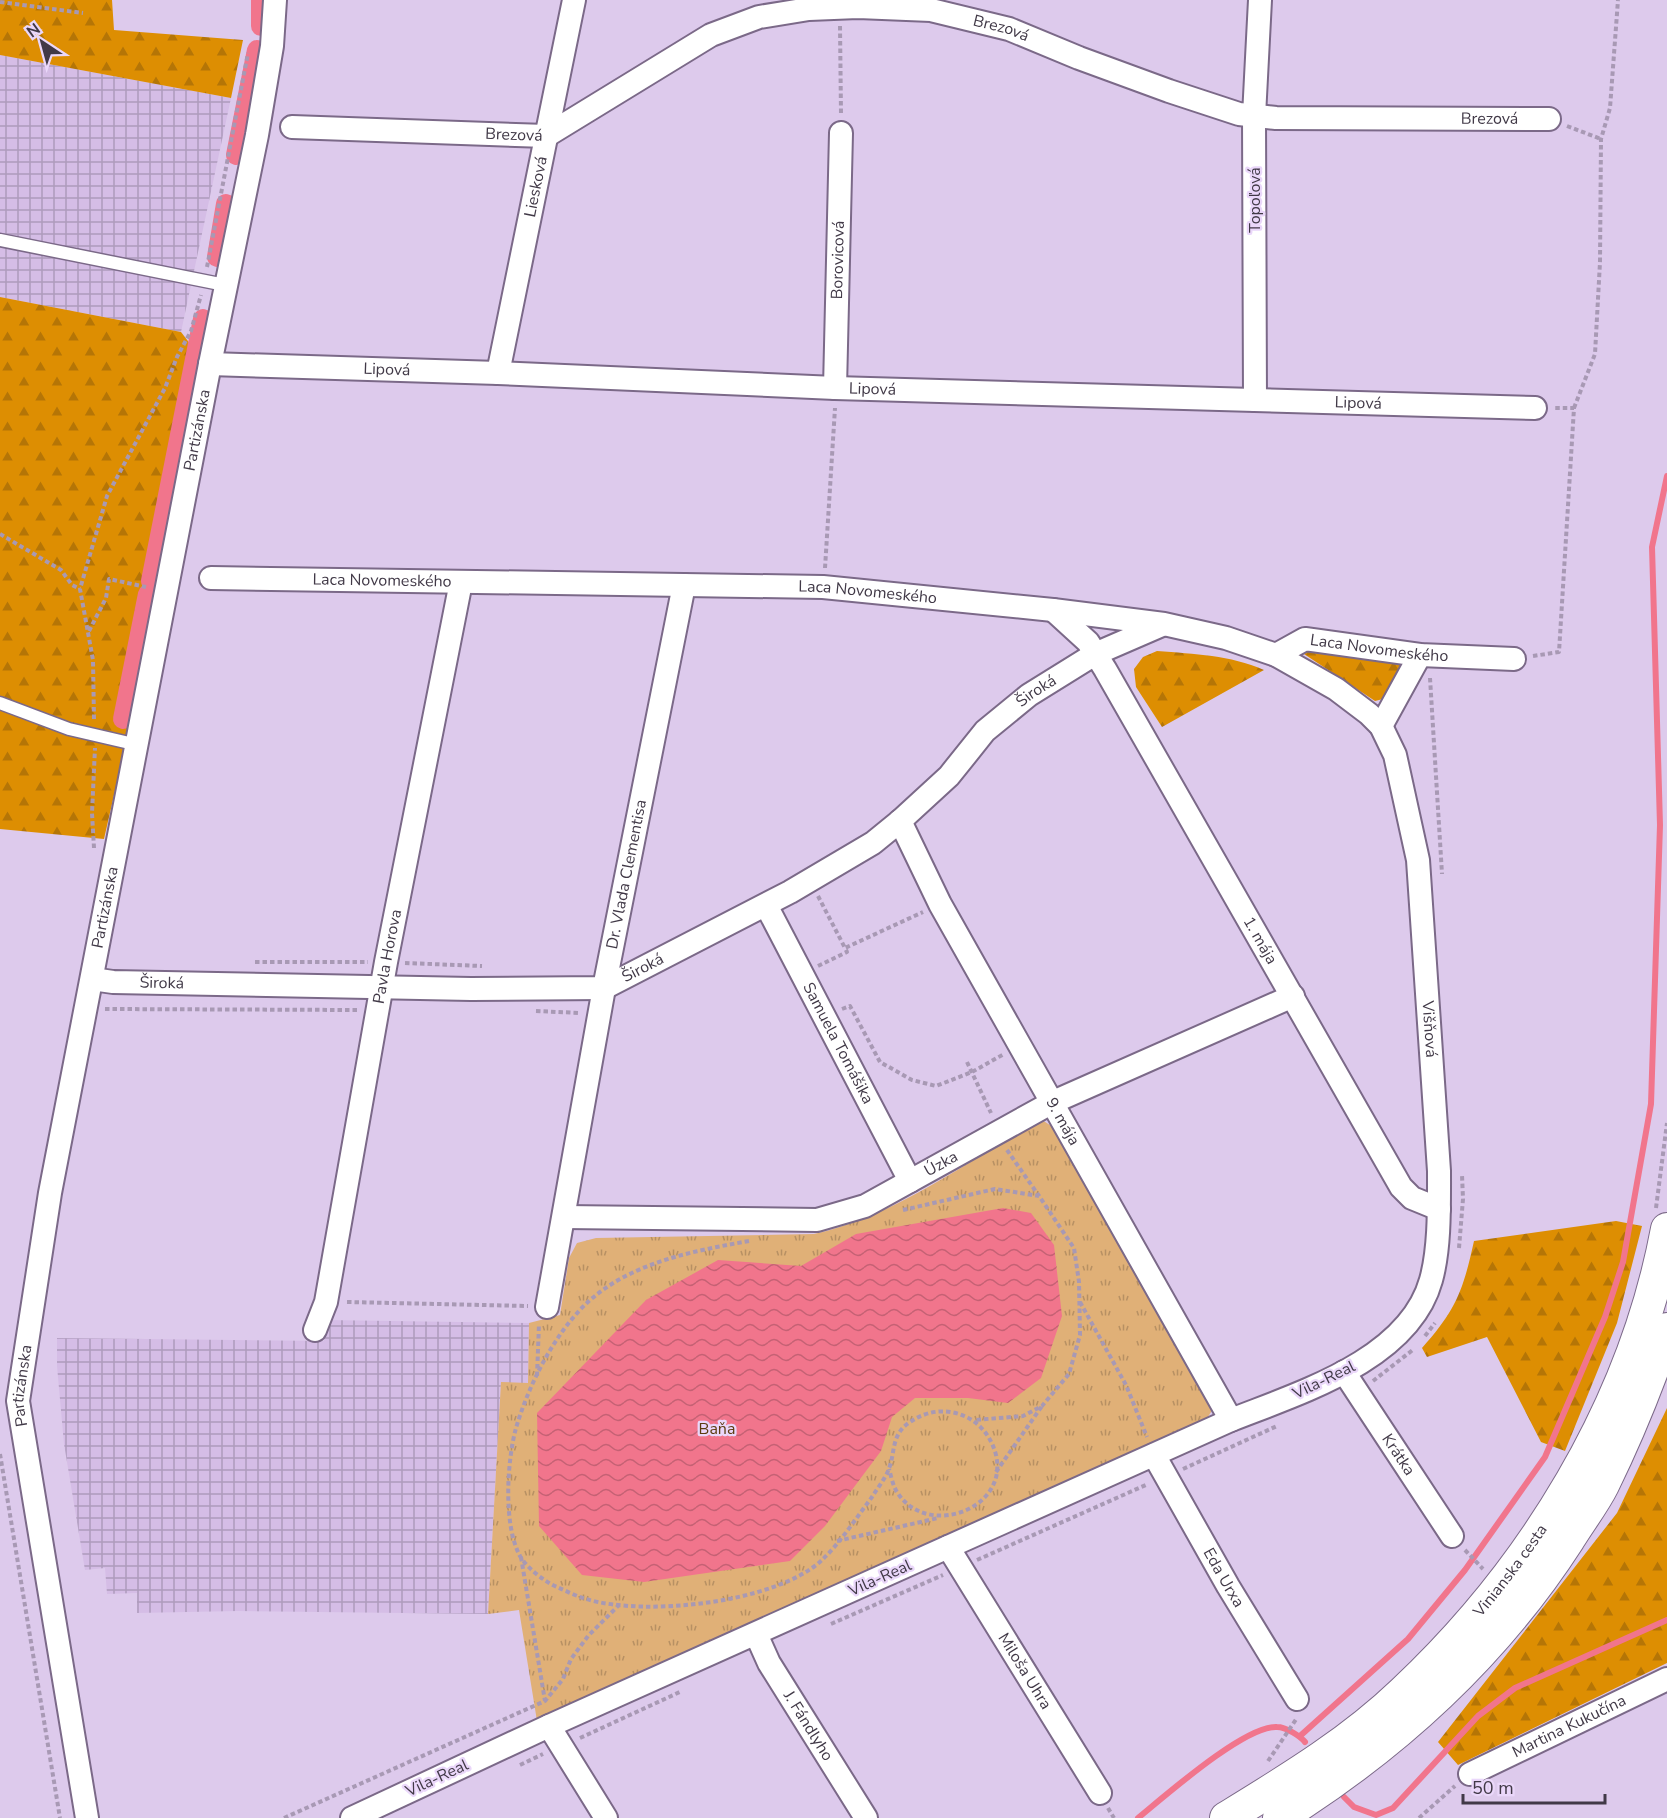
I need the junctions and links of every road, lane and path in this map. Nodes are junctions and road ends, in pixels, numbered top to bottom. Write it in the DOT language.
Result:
graph roads {
  1 [pos="275,0"];
  2 [pos="574,0"];
  3 [pos="1260,0"];
  4 [pos="1618,0"];
  5 [pos="0,2"];
  6 [pos="840,8"];
  7 [pos="83,14"];
  8 [pos="249,45"];
  9 [pos="1254,116"];
  10 [pos="1550,119"];
  11 [pos="291,127"];
  12 [pos="841,133"];
  13 [pos="546,136"];
  14 [pos="1601,139"];
  15 [pos="0,240"];
  16 [pos="214,283"];
  17 [pos="210,364"];
  18 [pos="498,373"];
  19 [pos="835,388"];
  20 [pos="1255,400"];
  21 [pos="1535,408"];
  22 [pos="1574,408"];
  23 [pos="0,534"];
  24 [pos="211,578"];
  25 [pos="461,582"];
  26 [pos="684,585"];
  27 [pos="823,587"];
  28 [pos="80,589"];
  29 [pos="168,592"];
  30 [pos="1053,610"];
  31 [pos="1164,624"];
  32 [pos="89,631"];
  33 [pos="1095,654"];
  34 [pos="1276,655"];
  35 [pos="1424,655"];
  36 [pos="1514,659"];
  37 [pos="0,703"];
  38 [pos="1381,726"];
  39 [pos="94,735"];
  40 [pos="138,745"];
  41 [pos="900,821"];
  42 [pos="94,850"];
  43 [pos="810,881"];
  44 [pos="1442,884"];
  45 [pos="940,904"];
  46 [pos="766,905"];
  47 [pos="845,948"];
  48 [pos="802,974"];
  49 [pos="92,979"];
  50 [pos="382,987"];
  51 [pos="604,988"];
  52 [pos="1293,996"];
  53 [pos="105,1009"];
  54 [pos="824,1017"];
  55 [pos="102,1021"];
  56 [pos="1020,1044"];
  57 [pos="967,1062"];
  58 [pos="972,1072"];
  59 [pos="1051,1103"];
  60 [pos="1667,1123"];
  61 [pos="999,1131"];
  62 [pos="1461,1164"];
  63 [pos="910,1180"];
  64 [pos="1039,1196"];
  65 [pos="1439,1209"];
  66 [pos="891,1213"];
  67 [pos="564,1217"];
  68 [pos="1660,1223"];
  69 [pos="760,1239"];
  70 [pos="1458,1255"];
  71 [pos="1080,1301"];
  72 [pos="326,1302"];
  73 [pos="547,1307"];
  74 [pos="1440,1314"];
  75 [pos="1402,1329"];
  76 [pos="1667,1329"];
  77 [pos="315,1330"];
  78 [pos="1424,1338"];
  79 [pos="1416,1347"];
  80 [pos="536,1380"];
  81 [pos="1350,1382"];
  82 [pos="1042,1406"];
  83 [pos="975,1420"];
  84 [pos="1231,1420"];
  85 [pos="1283,1423"];
  86 [pos="0,1454"];
  87 [pos="1154,1455"];
  88 [pos="889,1469"];
  89 [pos="995,1474"];
  90 [pos="1167,1476"];
  91 [pos="939,1518"];
  92 [pos="836,1541"];
  93 [pos="1457,1541"];
  94 [pos="948,1547"];
  95 [pos="520,1557"];
  96 [pos="960,1568"];
  97 [pos="1487,1573"];
  98 [pos="619,1605"];
  99 [pos="830,1625"];
  100 [pos="756,1634"];
  101 [pos="1667,1679"];
  102 [pos="690,1688"];
  103 [pos="544,1701"];
  104 [pos="1298,1707"];
  105 [pos="549,1726"];
  106 [pos="561,1746"];
  107 [pos="1277,1749"];
  108 [pos="518,1766"];
  109 [pos="1470,1774"];
  110 [pos="1105,1802"];
  111 [pos="60,1818"];
  112 [pos="87,1818"];
  113 [pos="284,1818"];
  114 [pos="352,1818"];
  115 [pos="606,1818"];
  116 [pos="866,1818"];
  117 [pos="1114,1818"];
  118 [pos="1226,1818"];
  119 [pos="1279,1818"];
  120 [pos="1419,1818"];
  1 -- 16 [label="street, Partizánska"];
  2 -- 13 [label="street, Liesková"];
  3 -- 9 [label="street, Topoľová"];
  4 -- 14 [label="path"];
  5 -- 7 [label="path"];
  6 -- 9 [label="street, Brezová"];
  6 -- 12 [label="path"];
  6 -- 13 [label="street, Brezová"];
  8 -- 16 [label="path"];
  9 -- 10 [label="street, Brezová"];
  9 -- 20 [label="street, Topoľová"];
  10 -- 14 [label="path"];
  11 -- 13 [label="street, Brezová"];
  12 -- 19 [label="street, Borovicová"];
  13 -- 18 [label="street, Liesková"];
  14 -- 22 [label="path"];
  15 -- 16 [label="lane"];
  16 -- 17 [label="street, Partizánska"];
  16 -- 28 [label="path"];
  17 -- 18 [label="street, Lipová"];
  17 -- 29 [label="street, Partizánska"];
  18 -- 19 [label="street, Lipová"];
  19 -- 20 [label="street, Lipová"];
  19 -- 27 [label="path"];
  20 -- 21 [label="street, Lipová"];
  21 -- 22 [label="path"];
  22 -- 36 [label="path"];
  23 -- 28 [label="path"];
  24 -- 25 [label="street, Laca Novomeského"];
  25 -- 26 [label="street, Laca Novomeského"];
  25 -- 50 [label="street, Pavla Horova"];
  26 -- 27 [label="street, Laca Novomeského"];
  26 -- 51 [label="street, Dr. Vlada Clementisa"];
  27 -- 30 [label="street, Laca Novomeského"];
  28 -- 32 [label="path"];
  29 -- 32 [label="path"];
  29 -- 40 [label="street, Partizánska"];
  30 -- 31 [label="street, Laca Novomeského"];
  30 -- 33 [label="street, 1. mája"];
  31 -- 33 [label="street, Široká"];
  31 -- 34 [label="street, Laca Novomeského"];
  32 -- 39 [label="path"];
  33 -- 41 [label="street, Široká"];
  33 -- 52 [label="street, 1. mája"];
  34 -- 35 [label="street, Laca Novomeského"];
  34 -- 38 [label="street, Višňová"];
  35 -- 36 [label="street, Laca Novomeského"];
  35 -- 38 [label="street"];
  35 -- 44 [label="path"];
  37 -- 39 [label="lane"];
  38 -- 65 [label="street, Višňová"];
  39 -- 40 [label="lane"];
  39 -- 42 [label="path"];
  40 -- 49 [label="street, Partizánska"];
  41 -- 43 [label="street, Široká"];
  41 -- 45 [label="street, 9. mája"];
  43 -- 46 [label="street, Široká"];
  43 -- 47 [label="path"];
  45 -- 47 [label="path"];
  45 -- 56 [label="street, 9. mája"];
  46 -- 48 [label="street, Samuela Tomášika"];
  46 -- 51 [label="street, Široká"];
  47 -- 48 [label="path"];
  48 -- 54 [label="street, Samuela Tomášika"];
  49 -- 50 [label="street, Široká"];
  49 -- 112 [label="street, Partizánska"];
  50 -- 51 [label="street, Široká"];
  50 -- 72 [label="street, Pavla Horova"];
  51 -- 67 [label="street, Dr. Vlada Clementisa"];
  52 -- 59 [label="street, Úzka"];
  52 -- 65 [label="street, 1. mája"];
  53 -- 55 [label="path"];
  54 -- 58 [label="path"];
  54 -- 63 [label="street, Samuela Tomášika"];
  56 -- 58 [label="path"];
  56 -- 59 [label="street, 9. mája"];
  57 -- 58 [label="path"];
  58 -- 61 [label="path"];
  59 -- 61 [label="street, Úzka"];
  59 -- 84 [label="street, 9. mája"];
  60 -- 68 [label="path"];
  61 -- 63 [label="street, Úzka"];
  61 -- 64 [label="path"];
  62 -- 70 [label="path"];
  63 -- 67 [label="street, Úzka"];
  64 -- 66 [label="path"];
  64 -- 71 [label="path"];
  65 -- 75 [label="street, Višňová"];
  67 -- 73 [label="street, Dr. Vlada Clementisa"];
  68 -- 118 [label="main road, Vinianska cesta"];
  69 -- 80 [label="path"];
  71 -- 82 [label="path"];
  71 -- 87 [label="path"];
  72 -- 73 [label="path"];
  72 -- 77 [label="street, Pavla Horova"];
  73 -- 80 [label="path"];
  74 -- 78 [label="path"];
  75 -- 81 [label="street, Vila-Real"];
  76 -- 119 [label="main road, Vinianska cesta"];
  79 -- 81 [label="path"];
  80 -- 95 [label="path"];
  81 -- 84 [label="street, Vila-Real"];
  81 -- 93 [label="street, Krátka"];
  82 -- 83 [label="path"];
  82 -- 89 [label="path"];
  83 -- 88 [label="path"];
  83 -- 89 [label="path"];
  84 -- 87 [label="street, Vila-Real"];
  85 -- 90 [label="path"];
  86 -- 111 [label="path"];
  87 -- 90 [label="street, Eda Urxa"];
  87 -- 94 [label="street, Vila-Real"];
  88 -- 91 [label="path"];
  88 -- 92 [label="path"];
  89 -- 91 [label="path"];
  90 -- 96 [label="path"];
  90 -- 104 [label="street, Eda Urxa"];
  91 -- 92 [label="path"];
  92 -- 98 [label="path"];
  93 -- 97 [label="path"];
  94 -- 96 [label="street, Miloša Uhra"];
  94 -- 100 [label="street, Vila-Real"];
  95 -- 98 [label="path"];
  95 -- 103 [label="path"];
  96 -- 99 [label="path"];
  96 -- 110 [label="street, Miloša Uhra"];
  98 -- 103 [label="path"];
  100 -- 105 [label="street, Vila-Real"];
  100 -- 116 [label="street, J. Fándlyho"];
  101 -- 109 [label="street, Martina Kukučína"];
  102 -- 106 [label="path"];
  103 -- 105 [label="path"];
  103 -- 113 [label="path"];
  104 -- 107 [label="path"];
  105 -- 106 [label="street"];
  105 -- 114 [label="street, Vila-Real"];
  106 -- 108 [label="path"];
  106 -- 115 [label="street"];
  109 -- 120 [label="path"];
  110 -- 117 [label="path"];
}
